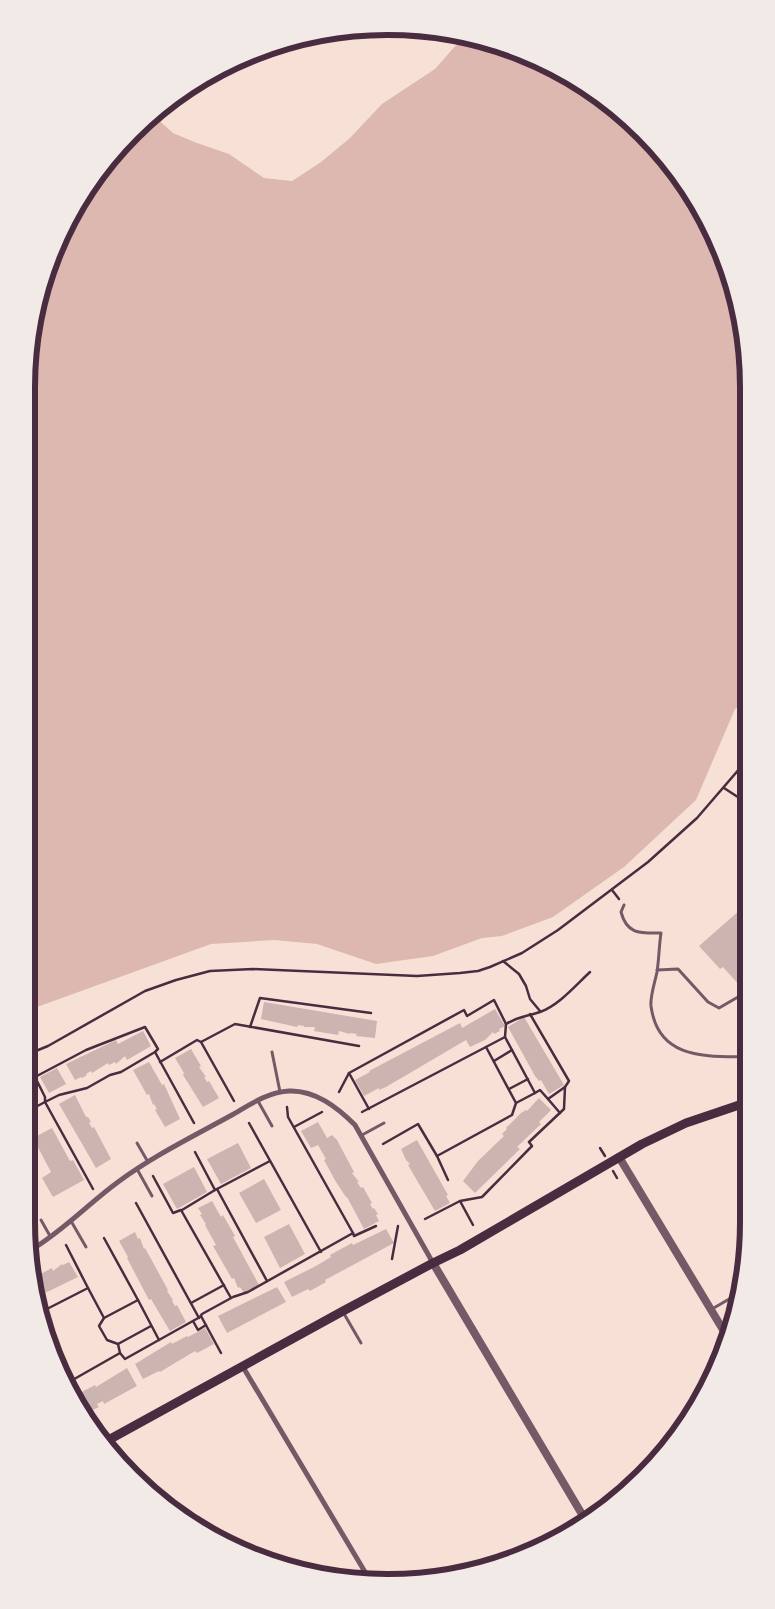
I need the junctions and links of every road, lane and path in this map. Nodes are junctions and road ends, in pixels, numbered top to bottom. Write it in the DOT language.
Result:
graph roads {
  1 [pos="740,769"];
  2 [pos="724,788"];
  3 [pos="740,798"];
  4 [pos="612,890"];
  5 [pos="624,905"];
  6 [pos="503,961"];
  7 [pos="657,970"];
  8 [pos="590,972"];
  9 [pos="740,996"];
  10 [pos="540,1011"];
  11 [pos="371,1014"];
  12 [pos="530,1014"];
  13 [pos="506,1024"];
  14 [pos="250,1027"];
  15 [pos="505,1037"];
  16 [pos="201,1042"];
  17 [pos="359,1046"];
  18 [pos="486,1047"];
  19 [pos="512,1050"];
  20 [pos="35,1051"];
  21 [pos="155,1052"];
  22 [pos="272,1052"];
  23 [pos="740,1057"];
  24 [pos="493,1061"];
  25 [pos="160,1062"];
  26 [pos="349,1073"];
  27 [pos="528,1079"];
  28 [pos="565,1087"];
  29 [pos="509,1089"];
  30 [pos="280,1092"];
  31 [pos="339,1092"];
  32 [pos="535,1093"];
  33 [pos="548,1099"];
  34 [pos="234,1101"];
  35 [pos="258,1101"];
  36 [pos="45,1102"];
  37 [pos="516,1103"];
  38 [pos="740,1105"];
  39 [pos="35,1107"];
  40 [pos="288,1107"];
  41 [pos="368,1108"];
  42 [pos="322,1112"];
  43 [pos="362,1112"];
  44 [pos="560,1113"];
  45 [pos="194,1123"];
  46 [pos="249,1123"];
  47 [pos="384,1123"];
  48 [pos="272,1126"];
  49 [pos="294,1127"];
  50 [pos="362,1135"];
  51 [pos="137,1143"];
  52 [pos="383,1144"];
  53 [pos="195,1152"];
  54 [pos="437,1156"];
  55 [pos="619,1157"];
  56 [pos="270,1161"];
  57 [pos="148,1162"];
  58 [pos="137,1170"];
  59 [pos="153,1176"];
  60 [pos="448,1180"];
  61 [pos="93,1189"];
  62 [pos="216,1190"];
  63 [pos="152,1196"];
  64 [pos="460,1201"];
  65 [pos="136,1203"];
  66 [pos="181,1210"];
  67 [pos="425,1219"];
  68 [pos="42,1220"];
  69 [pos="71,1221"];
  70 [pos="376,1226"];
  71 [pos="398,1226"];
  72 [pos="473,1226"];
  73 [pos="353,1233"];
  74 [pos="50,1236"];
  75 [pos="104,1238"];
  76 [pos="36,1246"];
  77 [pos="66,1246"];
  78 [pos="86,1247"];
  79 [pos="321,1252"];
  80 [pos="392,1260"];
  81 [pos="433,1263"];
  82 [pos="267,1281"];
  83 [pos="224,1286"];
  84 [pos="88,1288"];
  85 [pos="731,1298"];
  86 [pos="231,1299"];
  87 [pos="138,1300"];
  88 [pos="191,1303"];
  89 [pos="46,1309"];
  90 [pos="711,1310"];
  91 [pos="343,1311"];
  92 [pos="200,1317"];
  93 [pos="104,1318"];
  94 [pos="193,1321"];
  95 [pos="206,1325"];
  96 [pos="151,1326"];
  97 [pos="723,1329"];
  98 [pos="159,1340"];
  99 [pos="360,1343"];
  100 [pos="118,1344"];
  101 [pos="120,1353"];
  102 [pos="221,1353"];
  103 [pos="243,1367"];
  104 [pos="73,1380"];
  105 [pos="110,1439"];
  106 [pos="582,1516"];
  107 [pos="365,1573"];
  1 -- 2 [label="path"];
  2 -- 3 [label="path"];
  2 -- 4 [label="path"];
  4 -- 5 [label="path"];
  4 -- 6 [label="path"];
  5 -- 7 [label="lane"];
  6 -- 10 [label="path"];
  6 -- 20 [label="path"];
  7 -- 9 [label="lane"];
  7 -- 23 [label="lane"];
  8 -- 10 [label="path"];
  10 -- 12 [label="path"];
  11 -- 14 [label="path"];
  12 -- 13 [label="path"];
  12 -- 28 [label="path"];
  13 -- 15 [label="path"];
  13 -- 26 [label="path"];
  14 -- 16 [label="path"];
  14 -- 17 [label="path"];
  15 -- 18 [label="path"];
  15 -- 19 [label="path"];
  16 -- 25 [label="path"];
  16 -- 34 [label="path"];
  18 -- 24 [label="path"];
  18 -- 41 [label="path"];
  19 -- 24 [label="path"];
  19 -- 27 [label="path"];
  21 -- 25 [label="path"];
  21 -- 36 [label="path"];
  21 -- 36 [label="path"];
  22 -- 30 [label="lane"];
  24 -- 29 [label="path"];
  25 -- 45 [label="path"];
  26 -- 31 [label="path"];
  26 -- 41 [label="path"];
  27 -- 29 [label="path"];
  27 -- 32 [label="path"];
  28 -- 33 [label="path"];
  28 -- 44 [label="path"];
  29 -- 37 [label="path"];
  30 -- 35 [label="street"];
  30 -- 50 [label="street"];
  32 -- 33 [label="path"];
  32 -- 37 [label="path"];
  33 -- 44 [label="path"];
  35 -- 48 [label="lane"];
  35 -- 57 [label="street"];
  36 -- 39 [label="path"];
  36 -- 61 [label="path"];
  37 -- 54 [label="path"];
  38 -- 55 [label="main road"];
  40 -- 49 [label="path"];
  41 -- 43 [label="path"];
  42 -- 49 [label="path"];
  44 -- 64 [label="path"];
  46 -- 56 [label="path"];
  47 -- 50 [label="lane"];
  49 -- 73 [label="path"];
  50 -- 81 [label="street"];
  51 -- 57 [label="lane"];
  52 -- 54 [label="path"];
  53 -- 62 [label="path"];
  54 -- 60 [label="path"];
  55 -- 81 [label="main road"];
  55 -- 90 [label="street"];
  56 -- 62 [label="path"];
  56 -- 79 [label="path"];
  57 -- 58 [label="street"];
  58 -- 63 [label="lane"];
  58 -- 69 [label="street"];
  59 -- 66 [label="path"];
  62 -- 66 [label="path"];
  62 -- 82 [label="path"];
  64 -- 67 [label="path"];
  64 -- 72 [label="path"];
  65 -- 88 [label="path"];
  66 -- 83 [label="path"];
  68 -- 74 [label="lane"];
  69 -- 74 [label="street"];
  69 -- 78 [label="lane"];
  70 -- 73 [label="path"];
  71 -- 80 [label="path"];
  73 -- 79 [label="path"];
  74 -- 76 [label="street"];
  75 -- 87 [label="path"];
  77 -- 84 [label="path"];
  79 -- 82 [label="path"];
  81 -- 91 [label="main road"];
  81 -- 106 [label="street"];
  82 -- 86 [label="path"];
  83 -- 86 [label="path"];
  83 -- 88 [label="path"];
  84 -- 89 [label="path"];
  84 -- 93 [label="path"];
  85 -- 90 [label="lane"];
  86 -- 92 [label="path"];
  87 -- 93 [label="path"];
  87 -- 96 [label="path"];
  88 -- 92 [label="path"];
  90 -- 97 [label="street"];
  91 -- 99 [label="lane"];
  91 -- 103 [label="main road"];
  92 -- 94 [label="path"];
  92 -- 95 [label="path"];
  93 -- 100 [label="path"];
  94 -- 95 [label="path"];
  94 -- 98 [label="path"];
  95 -- 102 [label="path"];
  96 -- 98 [label="path"];
  96 -- 100 [label="path"];
  98 -- 101 [label="path"];
  100 -- 101 [label="path"];
  101 -- 104 [label="path"];
  103 -- 105 [label="main road"];
  103 -- 107 [label="street"];
}
